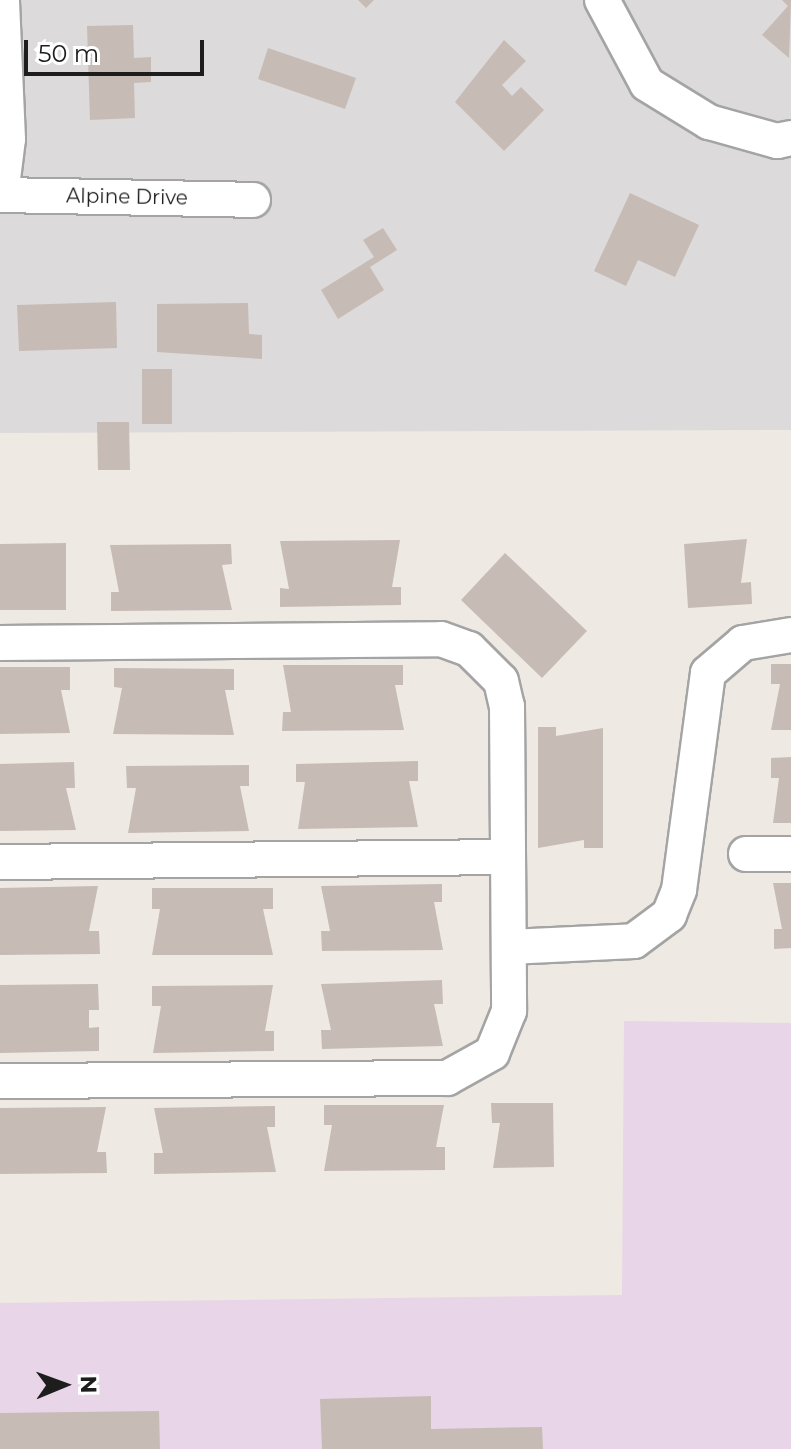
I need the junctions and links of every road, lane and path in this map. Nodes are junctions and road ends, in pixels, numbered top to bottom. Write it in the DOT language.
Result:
graph roads {
  1 [pos="2,0"];
  2 [pos="602,0"];
  3 [pos="791,138"];
  4 [pos="1,195"];
  5 [pos="253,200"];
  6 [pos="791,635"];
  7 [pos="0,643"];
  8 [pos="746,854"];
  9 [pos="791,854"];
  10 [pos="508,857"];
  11 [pos="0,862"];
  12 [pos="509,947"];
  13 [pos="0,1081"];
  1 -- 4 [label="street"];
  2 -- 3 [label="street"];
  4 -- 5 [label="street, Alpine Drive"];
  6 -- 12 [label="street"];
  7 -- 10 [label="street"];
  8 -- 9 [label="street"];
  10 -- 11 [label="street"];
  10 -- 12 [label="street"];
  12 -- 13 [label="street"];
}
